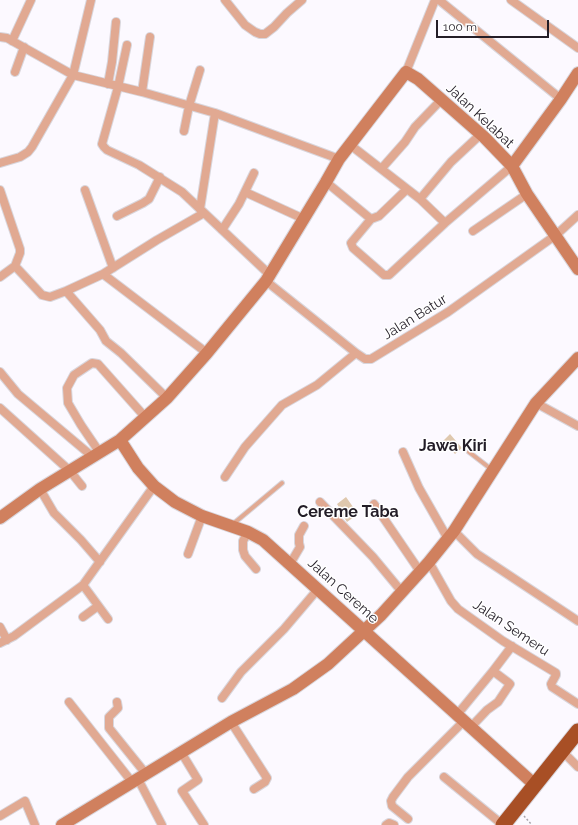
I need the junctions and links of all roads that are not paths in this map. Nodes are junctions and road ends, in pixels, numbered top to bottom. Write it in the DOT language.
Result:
graph roads {
  1 [pos="31,0"];
  2 [pos="91,0"];
  3 [pos="225,0"];
  4 [pos="302,0"];
  5 [pos="435,0"];
  6 [pos="439,0"];
  7 [pos="511,0"];
  8 [pos="116,22"];
  9 [pos="0,37"];
  10 [pos="150,37"];
  11 [pos="12,41"];
  12 [pos="127,45"];
  13 [pos="24,47"];
  14 [pos="578,48"];
  15 [pos="200,70"];
  16 [pos="15,72"];
  17 [pos="406,72"];
  18 [pos="578,73"];
  19 [pos="73,75"];
  20 [pos="108,84"];
  21 [pos="118,87"];
  22 [pos="142,92"];
  23 [pos="561,99"];
  24 [pos="442,100"];
  25 [pos="189,106"];
  26 [pos="215,113"];
  27 [pos="184,131"];
  28 [pos="481,134"];
  29 [pos="349,144"];
  30 [pos="339,158"];
  31 [pos="0,163"];
  32 [pos="512,166"];
  33 [pos="382,168"];
  34 [pos="254,173"];
  35 [pos="160,177"];
  36 [pos="326,182"];
  37 [pos="407,189"];
  38 [pos="0,190"];
  39 [pos="85,190"];
  40 [pos="245,192"];
  41 [pos="527,194"];
  42 [pos="420,199"];
  43 [pos="202,211"];
  44 [pos="578,215"];
  45 [pos="117,216"];
  46 [pos="371,218"];
  47 [pos="304,219"];
  48 [pos="445,223"];
  49 [pos="222,230"];
  50 [pos="473,231"];
  51 [pos="556,235"];
  52 [pos="15,266"];
  53 [pos="113,268"];
  54 [pos="578,269"];
  55 [pos="103,274"];
  56 [pos="0,277"];
  57 [pos="268,278"];
  58 [pos="66,291"];
  59 [pos="207,353"];
  60 [pos="356,353"];
  61 [pos="576,364"];
  62 [pos="0,372"];
  63 [pos="167,398"];
  64 [pos="536,403"];
  65 [pos="0,408"];
  66 [pos="146,418"];
  67 [pos="578,426"];
  68 [pos="120,440"];
  69 [pos="403,452"];
  70 [pos="469,452"];
  71 [pos="96,455"];
  72 [pos="70,471"];
  73 [pos="493,471"];
  74 [pos="225,477"];
  75 [pos="282,483"];
  76 [pos="82,486"];
  77 [pos="154,486"];
  78 [pos="40,490"];
  79 [pos="320,502"];
  80 [pos="374,504"];
  81 [pos="2,513"];
  82 [pos="202,516"];
  83 [pos="231,526"];
  84 [pos="304,526"];
  85 [pos="248,532"];
  86 [pos="451,536"];
  87 [pos="188,554"];
  88 [pos="100,562"];
  89 [pos="430,562"];
  90 [pos="290,564"];
  91 [pos="256,569"];
  92 [pos="421,573"];
  93 [pos="83,585"];
  94 [pos="318,589"];
  95 [pos="402,592"];
  96 [pos="98,606"];
  97 [pos="83,617"];
  98 [pos="108,619"];
  99 [pos="578,621"];
  100 [pos="0,627"];
  101 [pos="364,630"];
  102 [pos="4,641"];
  103 [pos="512,646"];
  104 [pos="493,672"];
  105 [pos="222,698"];
  106 [pos="69,702"];
  107 [pos="117,702"];
  108 [pos="578,704"];
  109 [pos="231,722"];
  110 [pos="463,722"];
  111 [pos="578,731"];
  112 [pos="562,751"];
  113 [pos="181,752"];
  114 [pos="578,767"];
  115 [pos="444,777"];
  116 [pos="139,778"];
  117 [pos="535,786"];
  118 [pos="254,789"];
  119 [pos="0,816"];
  120 [pos="408,819"];
  121 [pos="64,824"];
  122 [pos="35,825"];
  123 [pos="162,825"];
  124 [pos="204,825"];
  125 [pos="386,825"];
  126 [pos="394,825"];
  127 [pos="503,825"];
  1 -- 11 [label="street"];
  2 -- 19 [label="street"];
  3 -- 4 [label="street"];
  5 -- 17 [label="street"];
  6 -- 23 [label="street"];
  7 -- 14 [label="street"];
  8 -- 20 [label="street"];
  9 -- 11 [label="street"];
  10 -- 22 [label="street"];
  11 -- 13 [label="street"];
  12 -- 21 [label="street"];
  13 -- 16 [label="street"];
  13 -- 19 [label="street"];
  15 -- 25 [label="street"];
  17 -- 24 [label="street, Jalan Kelabat"];
  17 -- 29 [label="street"];
  18 -- 23 [label="street"];
  19 -- 20 [label="street"];
  19 -- 31 [label="street"];
  20 -- 21 [label="street"];
  21 -- 22 [label="street"];
  21 -- 35 [label="street, Jalan Batur"];
  22 -- 25 [label="street"];
  23 -- 32 [label="street"];
  24 -- 28 [label="street, Jalan Kelabat"];
  24 -- 33 [label="street"];
  25 -- 26 [label="street"];
  25 -- 27 [label="street"];
  26 -- 30 [label="street"];
  26 -- 43 [label="street"];
  28 -- 32 [label="street, Jalan Kelabat"];
  28 -- 42 [label="street"];
  29 -- 30 [label="street"];
  29 -- 33 [label="street"];
  30 -- 36 [label="street"];
  32 -- 41 [label="street, Jalan Kelabat"];
  32 -- 48 [label="street"];
  33 -- 37 [label="street"];
  34 -- 40 [label="street"];
  35 -- 43 [label="street, Jalan Batur"];
  35 -- 45 [label="street"];
  36 -- 46 [label="street"];
  36 -- 47 [label="street"];
  37 -- 42 [label="street"];
  37 -- 46 [label="street"];
  38 -- 52 [label="street"];
  39 -- 53 [label="street"];
  40 -- 47 [label="street"];
  40 -- 49 [label="street"];
  41 -- 50 [label="street"];
  41 -- 51 [label="street, Jalan Kelabat"];
  42 -- 48 [label="street"];
  43 -- 49 [label="street, Jalan Batur"];
  43 -- 53 [label="street"];
  44 -- 51 [label="street, Jalan Batur"];
  46 -- 48 [label="street"];
  47 -- 57 [label="street"];
  49 -- 57 [label="street, Jalan Batur"];
  51 -- 54 [label="street, Jalan Kelabat"];
  51 -- 60 [label="street, Jalan Batur"];
  52 -- 56 [label="street"];
  52 -- 58 [label="street"];
  53 -- 55 [label="street"];
  55 -- 58 [label="street"];
  55 -- 59 [label="street"];
  57 -- 59 [label="street"];
  57 -- 60 [label="street, Jalan Batur"];
  58 -- 63 [label="street"];
  59 -- 63 [label="street"];
  60 -- 74 [label="street"];
  61 -- 64 [label="street"];
  62 -- 71 [label="street"];
  63 -- 66 [label="street"];
  64 -- 67 [label="street"];
  64 -- 73 [label="street"];
  65 -- 72 [label="street"];
  66 -- 68 [label="street"];
  66 -- 71 [label="street"];
  68 -- 71 [label="street"];
  68 -- 77 [label="street, Jalan Cereme"];
  69 -- 86 [label="street"];
  70 -- 73 [label="lane"];
  71 -- 72 [label="street"];
  72 -- 76 [label="street"];
  72 -- 78 [label="street"];
  73 -- 86 [label="street"];
  75 -- 83 [label="lane"];
  77 -- 82 [label="street, Jalan Cereme"];
  77 -- 88 [label="street"];
  78 -- 81 [label="street"];
  78 -- 88 [label="street"];
  79 -- 95 [label="street"];
  80 -- 92 [label="street"];
  82 -- 83 [label="street, Jalan Cereme"];
  82 -- 87 [label="street"];
  83 -- 85 [label="street, Jalan Cereme"];
  84 -- 90 [label="street"];
  85 -- 90 [label="street, Jalan Cereme"];
  85 -- 91 [label="street"];
  86 -- 89 [label="street"];
  86 -- 99 [label="street"];
  88 -- 93 [label="street"];
  89 -- 92 [label="street"];
  89 -- 103 [label="street, Jalan Semeru"];
  90 -- 94 [label="street, Jalan Cereme"];
  92 -- 95 [label="street"];
  93 -- 96 [label="street"];
  93 -- 102 [label="street"];
  94 -- 101 [label="street, Jalan Cereme"];
  94 -- 105 [label="street"];
  95 -- 101 [label="street"];
  96 -- 97 [label="street"];
  96 -- 98 [label="street"];
  100 -- 102 [label="street"];
  101 -- 109 [label="street"];
  101 -- 110 [label="street, Jalan Cereme"];
  103 -- 104 [label="street"];
  103 -- 108 [label="street, Jalan Semeru"];
  104 -- 110 [label="street"];
  104 -- 110 [label="street"];
  106 -- 116 [label="street"];
  107 -- 116 [label="street"];
  109 -- 113 [label="street"];
  109 -- 118 [label="street"];
  110 -- 117 [label="street, Jalan Cereme"];
  110 -- 120 [label="street"];
  111 -- 112 [label="highway"];
  112 -- 114 [label="street"];
  112 -- 117 [label="highway"];
  113 -- 116 [label="street"];
  113 -- 124 [label="street"];
  115 -- 127 [label="street"];
  116 -- 121 [label="street"];
  116 -- 123 [label="street"];
  117 -- 127 [label="highway"];
  119 -- 122 [label="street"];
  125 -- 126 [label="street"];
}
